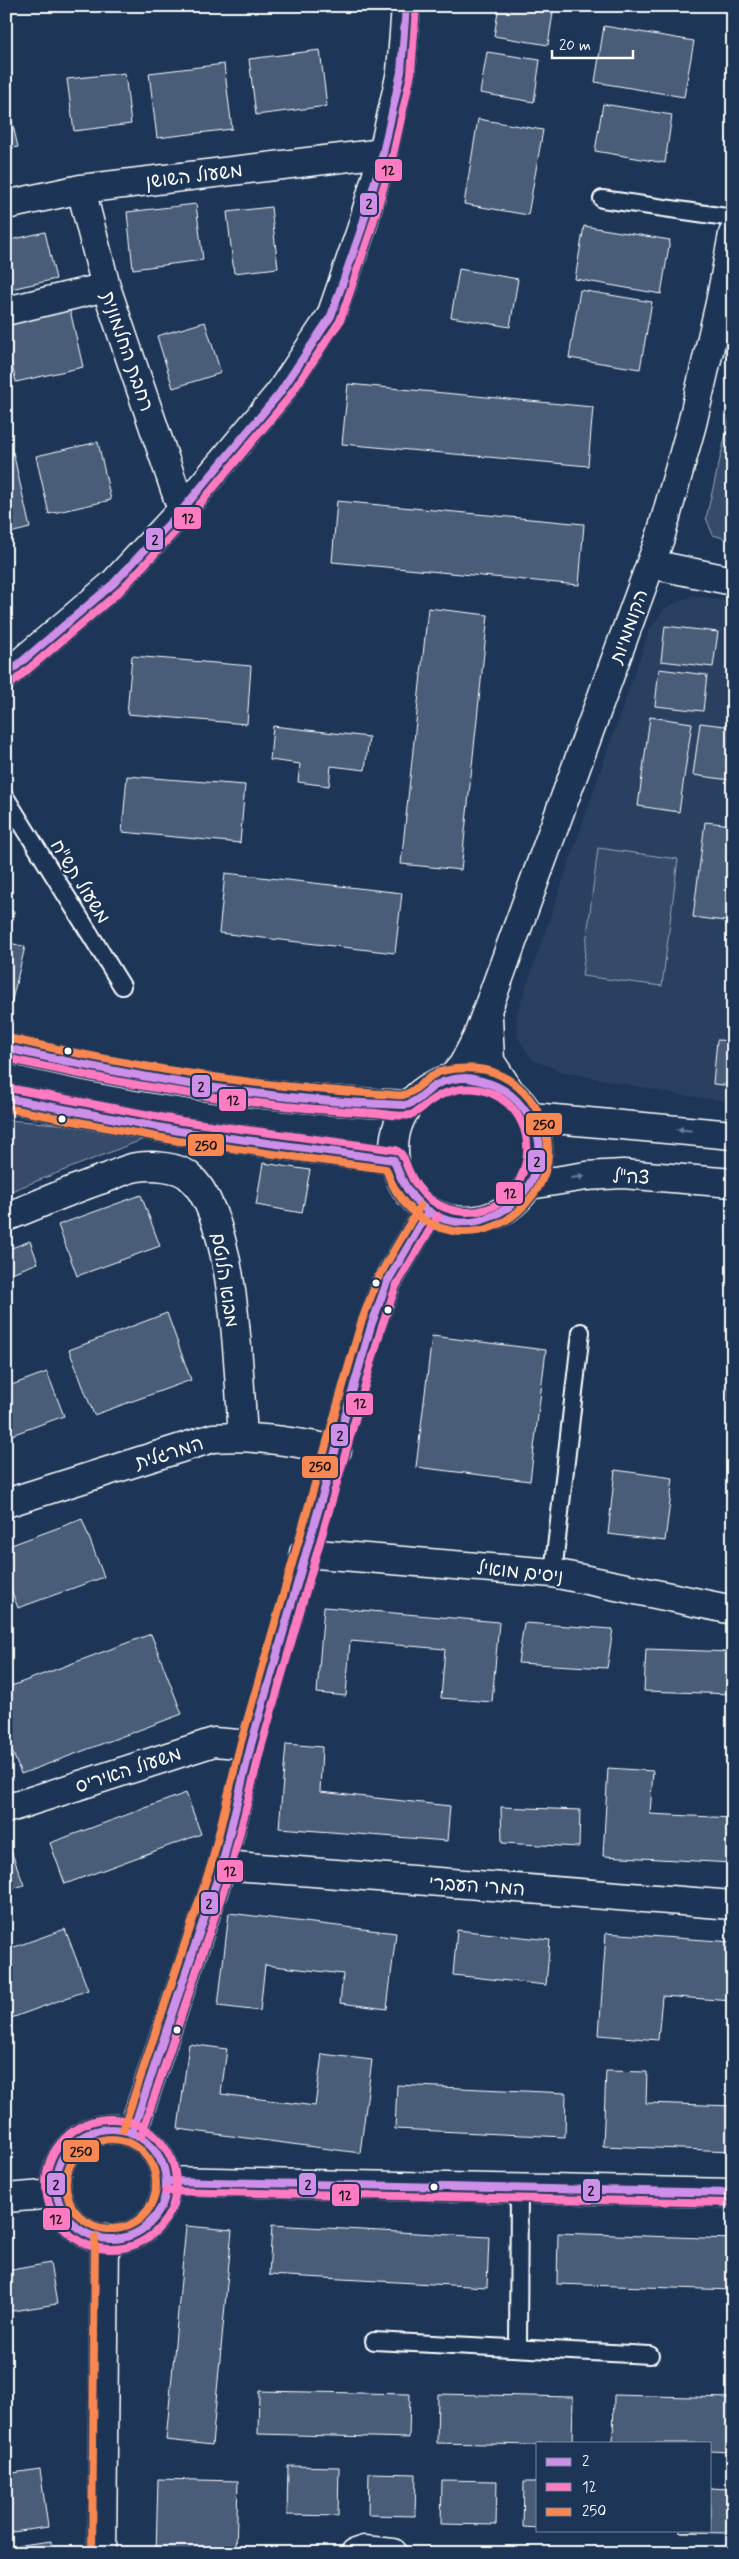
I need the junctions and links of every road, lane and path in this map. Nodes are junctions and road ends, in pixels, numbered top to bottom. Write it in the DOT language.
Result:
graph roads {
  1 [pos="406,6"];
  2 [pos="383,153"];
  3 [pos="81,189"];
  4 [pos="602,199"];
  5 [pos="6,205"];
  6 [pos="733,218"];
  7 [pos="733,234"];
  8 [pos="106,287"];
  9 [pos="6,310"];
  10 [pos="182,510"];
  11 [pos="651,564"];
  12 [pos="733,581"];
  13 [pos="6,675"];
  14 [pos="6,798"];
  15 [pos="122,986"];
  16 [pos="488,1008"];
  17 [pos="6,1048"];
  18 [pos="452,1078"];
  19 [pos="508,1090"];
  20 [pos="6,1098"];
  21 [pos="408,1105"];
  22 [pos="532,1118"];
  23 [pos="733,1135"];
  24 [pos="394,1160"];
  25 [pos="733,1183"];
  26 [pos="530,1185"];
  27 [pos="429,1211"];
  28 [pos="6,1217"];
  29 [pos="581,1332"];
  30 [pos="243,1436"];
  31 [pos="337,1450"];
  32 [pos="6,1503"];
  33 [pos="304,1553"];
  34 [pos="553,1573"];
  35 [pos="733,1610"];
  36 [pos="251,1745"];
  37 [pos="6,1808"];
  38 [pos="222,1865"];
  39 [pos="733,1905"];
  40 [pos="132,2132"];
  41 [pos="166,2181"];
  42 [pos="518,2189"];
  43 [pos="733,2192"];
  44 [pos="56,2194"];
  45 [pos="6,2198"];
  46 [pos="105,2238"];
  47 [pos="374,2341"];
  48 [pos="518,2348"];
  49 [pos="650,2355"];
  50 [pos="102,2553"];
  51 [pos="355,2553"];
  52 [pos="393,2553"];
  1 -- 2 [label="street"];
  2 -- 3 [label="street, משעול השושן"];
  2 -- 10 [label="street"];
  3 -- 5 [label="street, משעול השושן"];
  3 -- 8 [label="street, רחבת החלמונית"];
  4 -- 6 [label="lane"];
  7 -- 11 [label="street, הקוממיות"];
  8 -- 9 [label="street"];
  8 -- 10 [label="street, רחבת החלמונית"];
  10 -- 13 [label="street"];
  11 -- 12 [label="street"];
  11 -- 16 [label="street, הקוממיות"];
  14 -- 15 [label="lane, משעול תש\"ח"];
  16 -- 18 [label="street, הקוממיות"];
  16 -- 19 [label="street, הקוממיות"];
  17 -- 21 [label="street"];
  18 -- 19 [label="street"];
  18 -- 21 [label="street"];
  19 -- 22 [label="street"];
  20 -- 24 [label="street"];
  21 -- 24 [label="street"];
  23 -- 22 [label="street, one-way"];
  22 -- 26 [label="street"];
  24 -- 27 [label="street"];
  26 -- 25 [label="street, צה\"ל, one-way"];
  26 -- 27 [label="street"];
  27 -- 31 [label="street"];
  28 -- 30 [label="street, מבוא הלוטם"];
  29 -- 34 [label="lane"];
  30 -- 31 [label="street, המרגלית"];
  30 -- 32 [label="street, המרגלית"];
  31 -- 33 [label="street"];
  33 -- 34 [label="street, ניסים מואיל"];
  33 -- 36 [label="street"];
  34 -- 35 [label="street, ניסים מואיל"];
  36 -- 37 [label="street, משעול האיריס"];
  36 -- 38 [label="street"];
  38 -- 39 [label="street, המרי העברי"];
  38 -- 40 [label="street"];
  40 -- 41 [label="street"];
  40 -- 44 [label="street"];
  41 -- 42 [label="street"];
  41 -- 46 [label="street"];
  42 -- 43 [label="street"];
  42 -- 48 [label="lane"];
  44 -- 45 [label="street"];
  44 -- 46 [label="street"];
  46 -- 50 [label="street"];
  47 -- 48 [label="lane"];
  48 -- 49 [label="lane"];
  51 -- 52 [label="street"];
}
